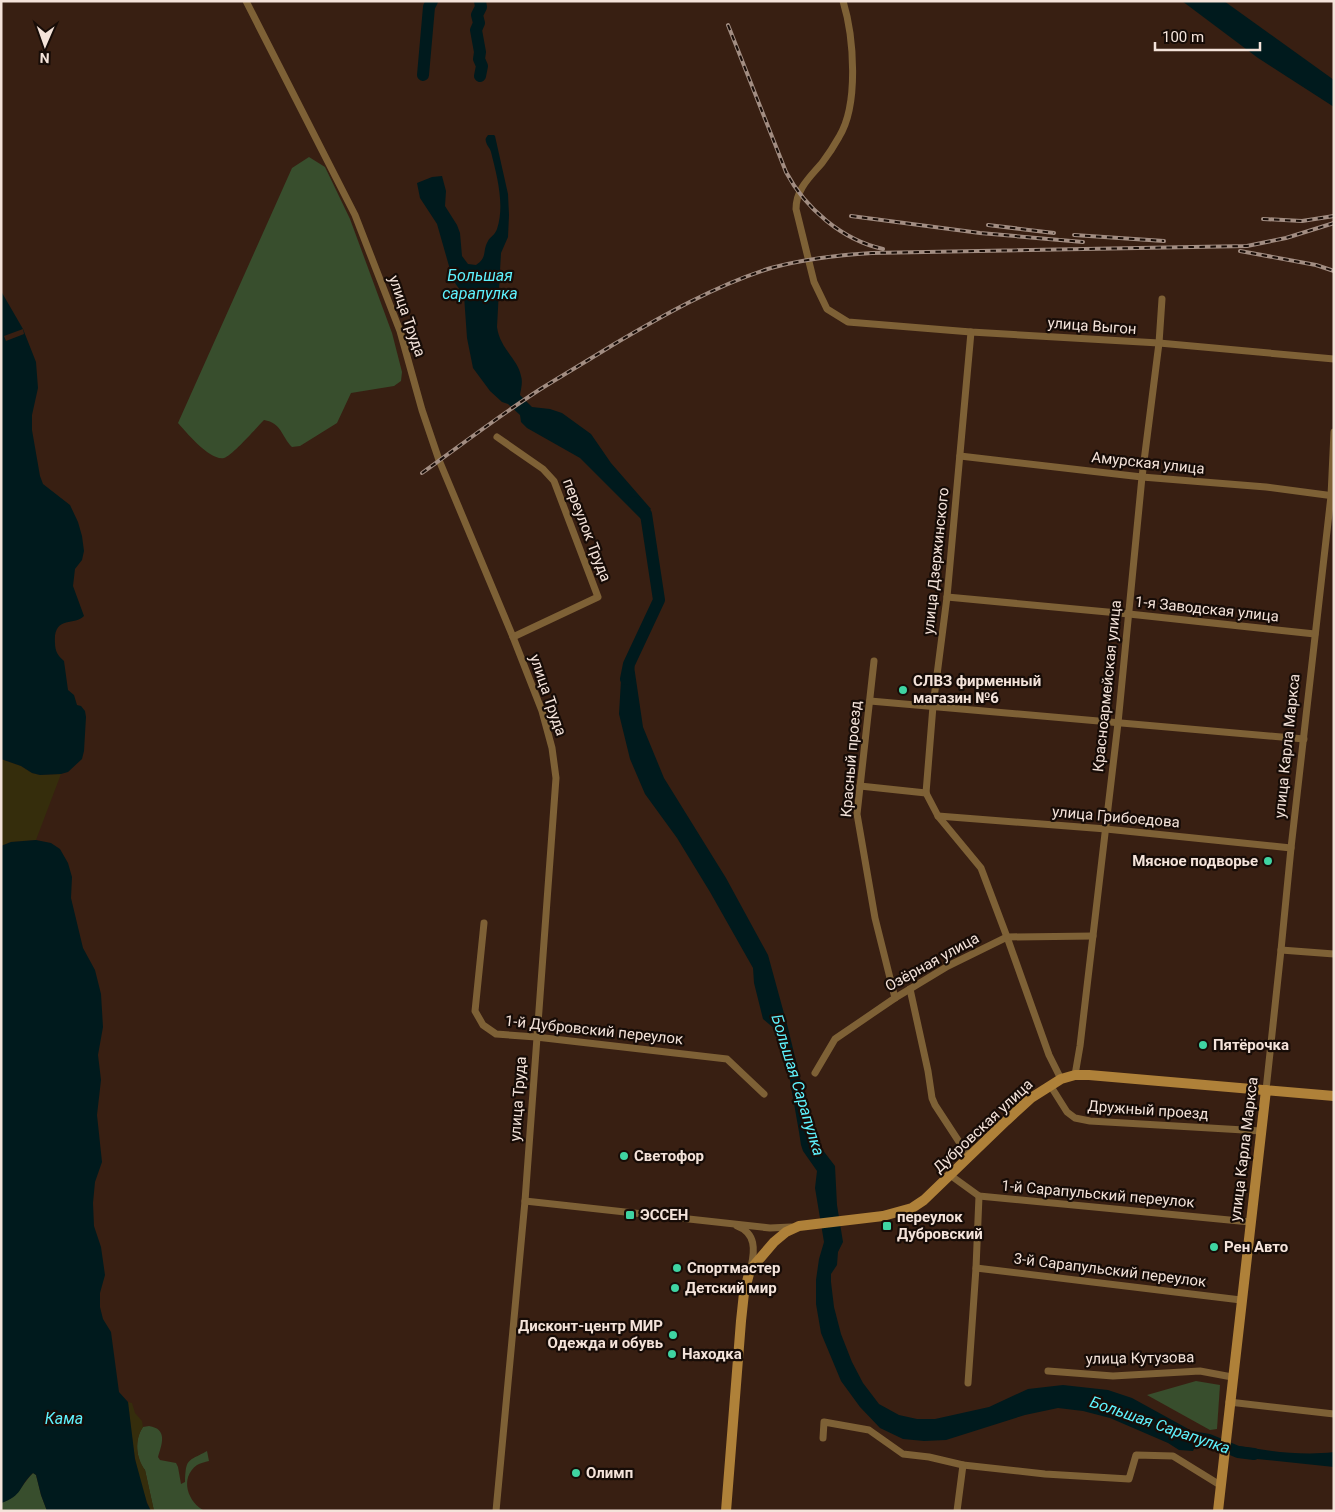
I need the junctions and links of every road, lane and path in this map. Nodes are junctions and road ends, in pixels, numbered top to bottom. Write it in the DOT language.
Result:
graph roads {
  1 [pos="246,1"];
  2 [pos="844,1"];
  3 [pos="1162,300"];
  4 [pos="971,332"];
  5 [pos="1159,344"];
  6 [pos="1334,359"];
  7 [pos="1334,432"];
  8 [pos="497,437"];
  9 [pos="960,456"];
  10 [pos="1142,477"];
  11 [pos="1333,496"];
  12 [pos="947,597"];
  13 [pos="1129,614"];
  14 [pos="1315,634"];
  15 [pos="513,637"];
  16 [pos="874,661"];
  17 [pos="870,700"];
  18 [pos="933,706"];
  19 [pos="1118,723"];
  20 [pos="1304,739"];
  21 [pos="860,786"];
  22 [pos="926,793"];
  23 [pos="938,816"];
  24 [pos="1106,829"];
  25 [pos="1291,848"];
  26 [pos="484,923"];
  27 [pos="1093,936"];
  28 [pos="1007,937"];
  29 [pos="1282,950"];
  30 [pos="1334,954"];
  31 [pos="910,989"];
  32 [pos="895,998"];
  33 [pos="536,1037"];
  34 [pos="815,1073"];
  35 [pos="1075,1075"];
  36 [pos="1061,1079"];
  37 [pos="1050,1085"];
  38 [pos="1266,1090"];
  39 [pos="764,1094"];
  40 [pos="1334,1096"];
  41 [pos="1261,1131"];
  42 [pos="969,1157"];
  43 [pos="950,1176"];
  44 [pos="980,1196"];
  45 [pos="525,1201"];
  46 [pos="1250,1222"];
  47 [pos="732,1224"];
  48 [pos="803,1226"];
  49 [pos="976,1268"];
  50 [pos="750,1270"];
  51 [pos="1241,1300"];
  52 [pos="1048,1371"];
  53 [pos="1232,1377"];
  54 [pos="968,1383"];
  55 [pos="1229,1402"];
  56 [pos="1334,1414"];
  57 [pos="823,1438"];
  58 [pos="962,1466"];
  59 [pos="1220,1481"];
  60 [pos="496,1511"];
  61 [pos="726,1511"];
  62 [pos="957,1511"];
  63 [pos="1218,1511"];
  1 -- 15 [label="street, улица Труда"];
  2 -- 4 [label="street, улица Выгон"];
  3 -- 5 [label="street, Красноармейская улица"];
  4 -- 5 [label="street, улица Выгон"];
  4 -- 9 [label="street, улица Дзержинского"];
  5 -- 6 [label="street, улица Выгон"];
  5 -- 10 [label="street, Красноармейская улица"];
  7 -- 11 [label="street, улица Карла Маркса"];
  8 -- 15 [label="street, переулок Труда"];
  9 -- 10 [label="street, Амурская улица"];
  9 -- 12 [label="street, улица Дзержинского"];
  10 -- 11 [label="street, Амурская улица"];
  10 -- 13 [label="street, Красноармейская улица"];
  11 -- 14 [label="street, улица Карла Маркса"];
  12 -- 13 [label="street, 1-я Заводская улица"];
  12 -- 18 [label="street, улица Дзержинского"];
  13 -- 14 [label="street, 1-я Заводская улица"];
  13 -- 19 [label="street, Красноармейская улица"];
  14 -- 20 [label="street, улица Карла Маркса"];
  15 -- 33 [label="street, улица Труда"];
  16 -- 17 [label="street, Красный проезд"];
  17 -- 18 [label="street"];
  17 -- 21 [label="street, Красный проезд"];
  18 -- 19 [label="street"];
  18 -- 22 [label="street, улица Дзержинского"];
  19 -- 20 [label="street"];
  19 -- 24 [label="street, Красноармейская улица"];
  20 -- 25 [label="street, улица Карла Маркса"];
  21 -- 22 [label="street"];
  21 -- 32 [label="street, Красный проезд"];
  22 -- 23 [label="street"];
  23 -- 24 [label="street, улица Грибоедова"];
  23 -- 28 [label="street"];
  24 -- 25 [label="street, улица Грибоедова"];
  24 -- 27 [label="street, Красноармейская улица"];
  25 -- 29 [label="street, улица Карла Маркса"];
  26 -- 33 [label="street, 1-й Дубровский переулок"];
  27 -- 28 [label="street, Озёрная улица"];
  27 -- 35 [label="street, Красноармейская улица"];
  28 -- 31 [label="street, Озёрная улица"];
  28 -- 36 [label="street"];
  29 -- 30 [label="street"];
  29 -- 38 [label="street, улица Карла Маркса"];
  31 -- 32 [label="street, Озёрная улица"];
  31 -- 42 [label="street"];
  32 -- 34 [label="street, Озёрная улица"];
  33 -- 39 [label="street, 1-й Дубровский переулок"];
  33 -- 45 [label="street, улица Труда"];
  35 -- 36 [label="main road, Дубровская улица"];
  35 -- 38 [label="main road, Дубровская улица"];
  36 -- 37 [label="main road, Дубровская улица"];
  37 -- 41 [label="street, Дружный проезд"];
  37 -- 42 [label="main road, Дубровская улица"];
  38 -- 40 [label="main road, Дубровская улица"];
  38 -- 41 [label="main road, улица Карла Маркса"];
  41 -- 46 [label="main road, улица Карла Маркса"];
  42 -- 43 [label="main road, Дубровская улица"];
  43 -- 44 [label="street, 1-й Сарапульский переулок"];
  43 -- 48 [label="main road, Дубровская улица"];
  44 -- 46 [label="street, 1-й Сарапульский переулок"];
  44 -- 49 [label="street"];
  45 -- 47 [label="street"];
  45 -- 60 [label="street, улица Труда"];
  46 -- 51 [label="main road, улица Карла Маркса"];
  47 -- 48 [label="street"];
  47 -- 50 [label="street"];
  48 -- 50 [label="main road"];
  49 -- 51 [label="street, 3-й Сарапульский переулок"];
  49 -- 54 [label="street"];
  50 -- 61 [label="main road"];
  51 -- 53 [label="main road, улица Карла Маркса"];
  52 -- 53 [label="street, улица Кутузова"];
  53 -- 55 [label="main road, улица Карла Маркса"];
  55 -- 56 [label="street"];
  55 -- 59 [label="main road, улица Карла Маркса"];
  57 -- 58 [label="street"];
  58 -- 59 [label="street"];
  58 -- 62 [label="street"];
  59 -- 63 [label="main road, улица Карла Маркса"];
}
